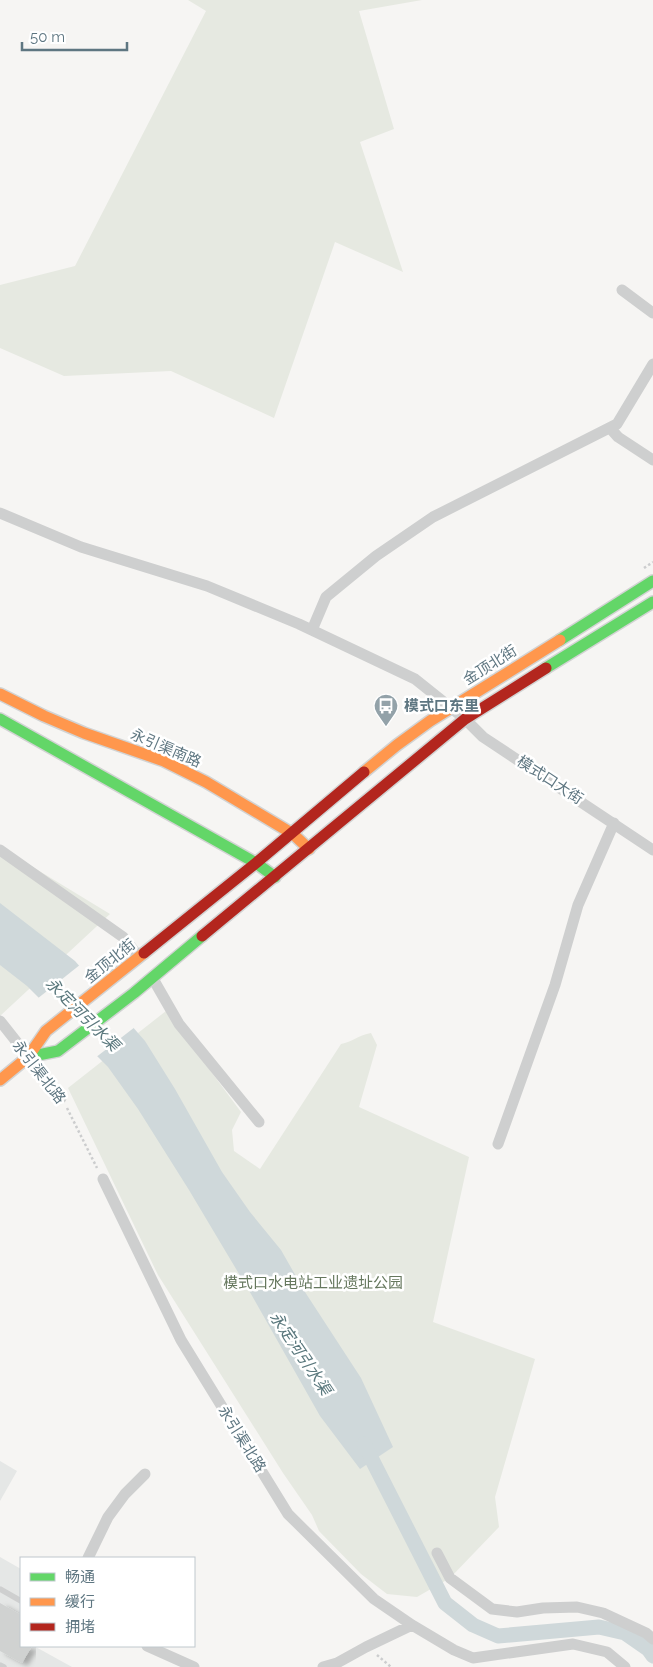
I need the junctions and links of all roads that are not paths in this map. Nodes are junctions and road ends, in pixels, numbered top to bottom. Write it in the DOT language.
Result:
graph roads {
  1 [pos="622,290"];
  2 [pos="653,313"];
  3 [pos="653,364"];
  4 [pos="610,428"];
  5 [pos="653,460"];
  6 [pos="0,513"];
  7 [pos="653,581"];
  8 [pos="653,602"];
  9 [pos="312,630"];
  10 [pos="0,694"];
  11 [pos="449,708"];
  12 [pos="0,719"];
  13 [pos="465,719"];
  14 [pos="614,823"];
  15 [pos="293,834"];
  16 [pos="309,848"];
  17 [pos="0,850"];
  18 [pos="653,850"];
  19 [pos="256,863"];
  20 [pos="275,877"];
  21 [pos="138,957"];
  22 [pos="152,977"];
  23 [pos="0,1021"];
  24 [pos="28,1057"];
  25 [pos="0,1080"];
  26 [pos="62,1098"];
  27 [pos="259,1122"];
  28 [pos="498,1144"];
  29 [pos="103,1179"];
  30 [pos="145,1474"];
  31 [pos="437,1554"];
  32 [pos="88,1557"];
  33 [pos="0,1589"];
  34 [pos="20,1600"];
  35 [pos="412,1625"];
  36 [pos="653,1639"];
  37 [pos="149,1647"];
  38 [pos="345,1663"];
  39 [pos="0,1665"];
  40 [pos="4,1667"];
  41 [pos="194,1667"];
  42 [pos="323,1667"];
  43 [pos="625,1667"];
  1 -- 2 [label="street"];
  3 -- 4 [label="street"];
  4 -- 5 [label="street"];
  4 -- 9 [label="street"];
  6 -- 9 [label="street"];
  7 -- 11 [label="main road, 金顶北街"];
  8 -- 13 [label="main road, 金顶北街"];
  9 -- 11 [label="street"];
  10 -- 15 [label="main road, 永引渠南路"];
  11 -- 13 [label="street, 模式口大街"];
  11 -- 15 [label="main road, 金顶北街"];
  12 -- 19 [label="main road"];
  13 -- 14 [label="street, 模式口大街"];
  13 -- 16 [label="main road, 金顶北街"];
  14 -- 18 [label="street, 模式口大街"];
  14 -- 28 [label="street"];
  15 -- 16 [label="main road, 永引渠南路"];
  15 -- 19 [label="main road, 金顶北街"];
  16 -- 20 [label="main road, 金顶北街"];
  17 -- 21 [label="street"];
  19 -- 20 [label="main road"];
  19 -- 21 [label="main road, 金顶北街"];
  20 -- 22 [label="main road, 金顶北街"];
  21 -- 24 [label="main road, 金顶北街"];
  22 -- 24 [label="main road, 金顶北街"];
  22 -- 27 [label="street"];
  23 -- 24 [label="street, 永引渠北路"];
  24 -- 25 [label="main road"];
  24 -- 26 [label="street, 永引渠北路"];
  29 -- 35 [label="street, 永引渠北路"];
  30 -- 32 [label="street"];
  31 -- 36 [label="street"];
  33 -- 34 [label="lane"];
  35 -- 38 [label="street"];
  35 -- 43 [label="street, 永引渠北路"];
  37 -- 41 [label="street"];
  38 -- 42 [label="street"];
  39 -- 40 [label="lane"];
}
